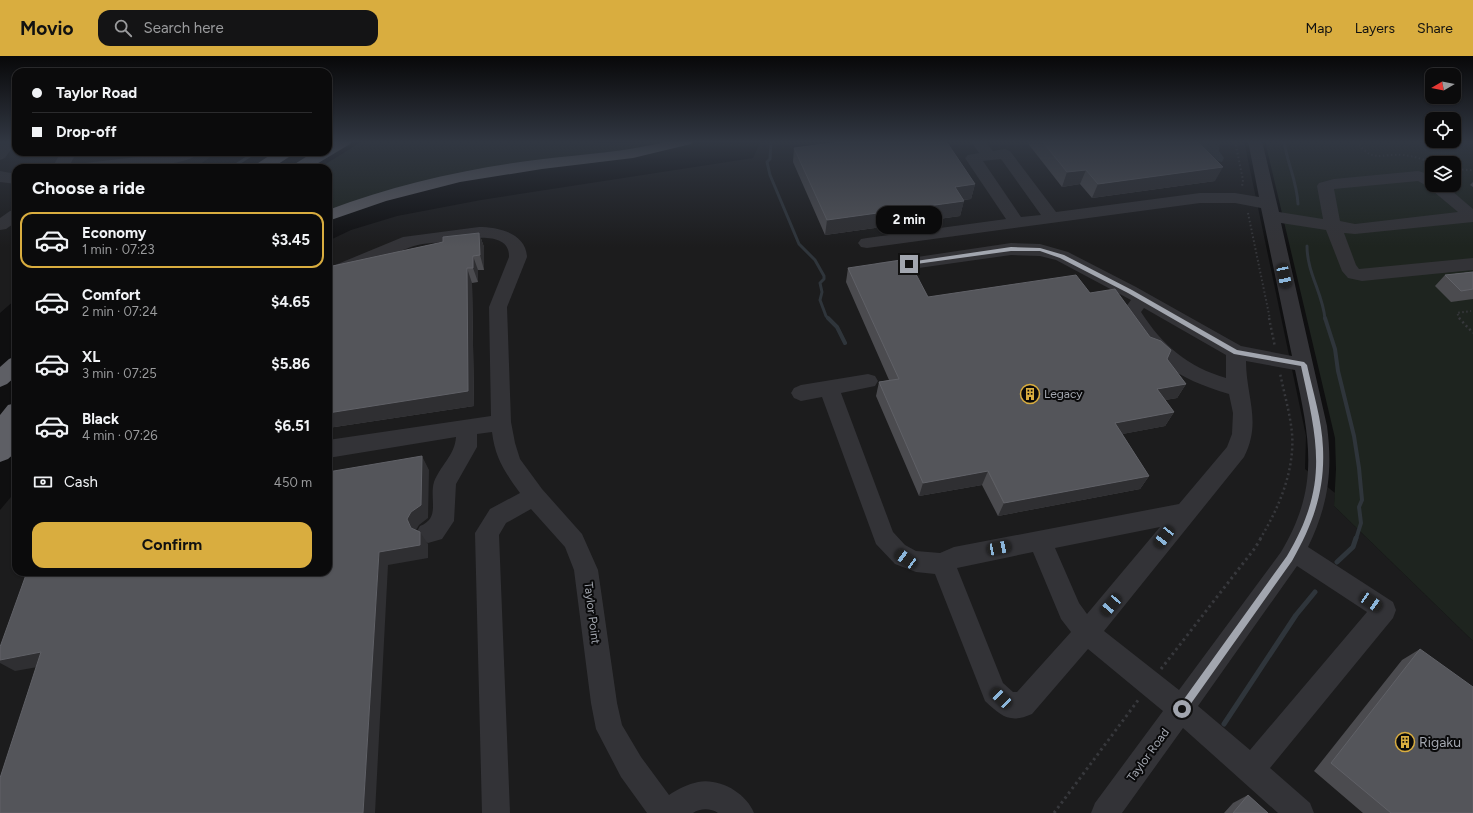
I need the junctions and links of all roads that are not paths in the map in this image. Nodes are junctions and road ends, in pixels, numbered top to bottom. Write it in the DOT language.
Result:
graph roads {
  1 [pos="0,176"];
  2 [pos="462,176"];
  3 [pos="985,176"];
  4 [pos="1021,176"];
  5 [pos="1263,176"];
  6 [pos="1415,176"];
  7 [pos="12,179"];
  8 [pos="1443,192"];
  9 [pos="1270,210"];
  10 [pos="332,215"];
  11 [pos="1472,217"];
  12 [pos="12,218"];
  13 [pos="1052,218"];
  14 [pos="1017,223"];
  15 [pos="0,225"];
  16 [pos="1333,227"];
  17 [pos="867,243"];
  18 [pos="1473,264"];
  19 [pos="865,270"];
  20 [pos="332,273"];
  21 [pos="1142,298"];
  22 [pos="1236,352"];
  23 [pos="1304,365"];
  24 [pos="12,368"];
  25 [pos="0,379"];
  26 [pos="868,381"];
  27 [pos="829,388"];
  28 [pos="1238,389"];
  29 [pos="801,393"];
  30 [pos="12,416"];
  31 [pos="501,422"];
  32 [pos="467,428"];
  33 [pos="0,430"];
  34 [pos="12,442"];
  35 [pos="332,448"];
  36 [pos="0,453"];
  37 [pos="534,496"];
  38 [pos="1184,513"];
  39 [pos="428,533"];
  40 [pos="1040,540"];
  41 [pos="1294,551"];
  42 [pos="943,564"];
  43 [pos="1086,632"];
  44 [pos="1182,709"];
  45 [pos="1251,770"];
  46 [pos="496,813"];
  47 [pos="665,813"];
  48 [pos="671,813"];
  49 [pos="740,813"];
  50 [pos="1105,813"];
  51 [pos="1300,813"];
  1 -- 7 [label="street"];
  2 -- 10 [label="highway"];
  3 -- 14 [label="street"];
  4 -- 13 [label="street"];
  5 -- 9 [label="street, Taylor Road"];
  6 -- 16 [label="street"];
  8 -- 11 [label="street"];
  9 -- 13 [label="street"];
  9 -- 16 [label="street"];
  9 -- 23 [label="street, Taylor Road"];
  11 -- 16 [label="street"];
  12 -- 15 [label="street"];
  13 -- 14 [label="street"];
  14 -- 17 [label="street"];
  16 -- 18 [label="street"];
  19 -- 21 [label="street"];
  20 -- 31 [label="street, Taylor Point"];
  21 -- 22 [label="street"];
  21 -- 28 [label="street"];
  22 -- 23 [label="street"];
  22 -- 28 [label="street"];
  23 -- 41 [label="street, Taylor Road"];
  24 -- 25 [label="highway"];
  26 -- 27 [label="street"];
  27 -- 29 [label="street"];
  27 -- 42 [label="street"];
  28 -- 38 [label="street"];
  30 -- 33 [label="highway"];
  31 -- 32 [label="street"];
  31 -- 37 [label="street, Taylor Point"];
  32 -- 35 [label="street"];
  32 -- 39 [label="street"];
  34 -- 36 [label="highway"];
  37 -- 46 [label="street"];
  37 -- 47 [label="street, Taylor Point"];
  38 -- 40 [label="street"];
  38 -- 43 [label="street"];
  40 -- 42 [label="street"];
  40 -- 43 [label="street"];
  41 -- 44 [label="street, Taylor Road"];
  41 -- 45 [label="street"];
  42 -- 43 [label="street"];
  43 -- 44 [label="street"];
  44 -- 45 [label="street"];
  44 -- 50 [label="street, Taylor Road"];
  45 -- 51 [label="street"];
  48 -- 49 [label="street"];
}
